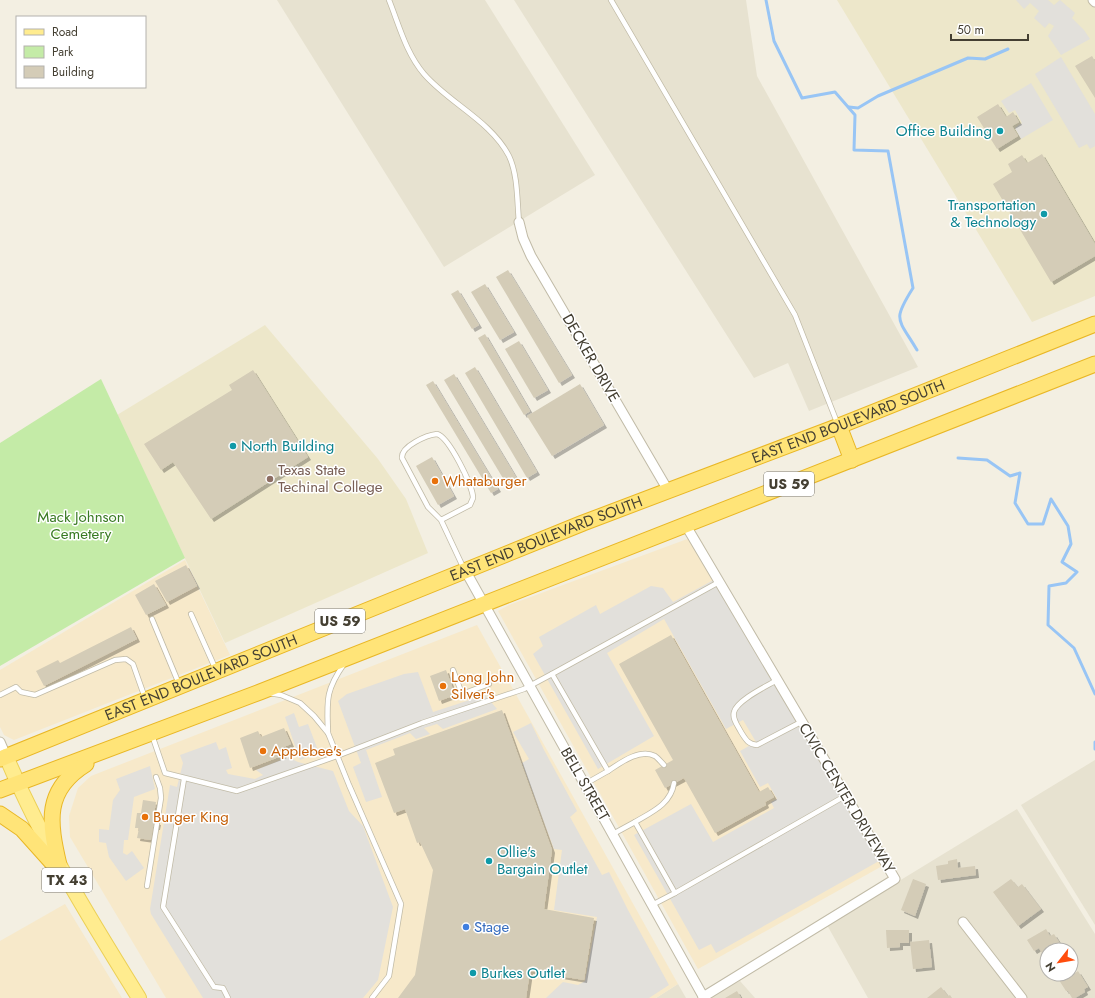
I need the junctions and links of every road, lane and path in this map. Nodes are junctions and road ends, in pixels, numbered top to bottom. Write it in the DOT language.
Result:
graph roads {
  1 [pos="389,0"];
  2 [pos="611,0"];
  3 [pos="519,222"];
  4 [pos="1095,324"];
  5 [pos="1095,364"];
  6 [pos="839,426"];
  7 [pos="852,460"];
  8 [pos="670,492"];
  9 [pos="441,520"];
  10 [pos="685,524"];
  11 [pos="465,570"];
  12 [pos="719,582"];
  13 [pos="484,605"];
  14 [pos="191,614"];
  15 [pos="152,619"];
  16 [pos="348,657"];
  17 [pos="453,670"];
  18 [pos="217,671"];
  19 [pos="552,674"];
  20 [pos="777,680"];
  21 [pos="489,684"];
  22 [pos="180,686"];
  23 [pos="529,686"];
  24 [pos="260,692"];
  25 [pos="0,695"];
  26 [pos="146,699"];
  27 [pos="801,722"];
  28 [pos="328,733"];
  29 [pos="151,734"];
  30 [pos="0,742"];
  31 [pos="109,750"];
  32 [pos="337,756"];
  33 [pos="3,758"];
  34 [pos="664,765"];
  35 [pos="608,771"];
  36 [pos="156,777"];
  37 [pos="184,779"];
  38 [pos="18,783"];
  39 [pos="674,783"];
  40 [pos="585,784"];
  41 [pos="0,790"];
  42 [pos="845,796"];
  43 [pos="0,814"];
  44 [pos="635,822"];
  45 [pos="613,834"];
  46 [pos="62,871"];
  47 [pos="147,886"];
  48 [pos="675,893"];
  49 [pos="652,905"];
  50 [pos="963,922"];
  51 [pos="139,998"];
  52 [pos="228,998"];
  53 [pos="372,998"];
  54 [pos="704,998"];
  55 [pos="1022,998"];
  1 -- 3 [label="lane"];
  2 -- 6 [label="lane"];
  3 -- 8 [label="street, DECKER DRIVE"];
  4 -- 6 [label="highway, EAST END BOULEVARD SOUTH / US 59"];
  5 -- 7 [label="highway, US 59"];
  6 -- 7 [label="highway"];
  6 -- 8 [label="highway, EAST END BOULEVARD SOUTH / US 59"];
  7 -- 10 [label="highway, US 59"];
  8 -- 11 [label="highway, EAST END BOULEVARD SOUTH / US 59"];
  9 -- 9 [label="lane"];
  9 -- 11 [label="lane"];
  10 -- 12 [label="street, CIVIC CENTER DRIVEWAY"];
  10 -- 13 [label="highway, US 59"];
  11 -- 13 [label="street, BELL STREET"];
  11 -- 18 [label="highway, EAST END BOULEVARD SOUTH / US 59"];
  12 -- 19 [label="lane"];
  12 -- 20 [label="street, CIVIC CENTER DRIVEWAY"];
  13 -- 16 [label="highway, US 59"];
  13 -- 23 [label="street, BELL STREET"];
  14 -- 18 [label="lane"];
  15 -- 22 [label="lane"];
  16 -- 24 [label="highway, US 59"];
  16 -- 28 [label="lane"];
  17 -- 21 [label="lane"];
  18 -- 22 [label="highway, EAST END BOULEVARD SOUTH / US 59"];
  19 -- 23 [label="lane"];
  19 -- 35 [label="lane"];
  20 -- 27 [label="street, CIVIC CENTER DRIVEWAY"];
  20 -- 27 [label="lane"];
  22 -- 26 [label="highway, EAST END BOULEVARD SOUTH / US 59"];
  23 -- 32 [label="lane"];
  23 -- 40 [label="street, BELL STREET"];
  24 -- 28 [label="lane"];
  24 -- 29 [label="highway, US 59"];
  25 -- 26 [label="lane"];
  26 -- 33 [label="highway, EAST END BOULEVARD SOUTH / US 59"];
  27 -- 42 [label="street, CIVIC CENTER DRIVEWAY"];
  28 -- 32 [label="lane"];
  29 -- 31 [label="highway, US 59"];
  29 -- 37 [label="lane"];
  30 -- 33 [label="street"];
  31 -- 38 [label="highway, US 59"];
  31 -- 46 [label="highway"];
  32 -- 37 [label="lane"];
  32 -- 53 [label="lane"];
  33 -- 38 [label="main road, TX 43"];
  34 -- 35 [label="lane"];
  35 -- 40 [label="lane"];
  36 -- 47 [label="lane"];
  37 -- 52 [label="lane"];
  38 -- 41 [label="highway, US 59"];
  38 -- 46 [label="main road, TX 43"];
  39 -- 44 [label="lane"];
  40 -- 45 [label="street, BELL STREET"];
  42 -- 48 [label="lane"];
  42 -- 54 [label="street, CIVIC CENTER DRIVEWAY"];
  43 -- 46 [label="highway"];
  44 -- 45 [label="lane"];
  44 -- 48 [label="lane"];
  45 -- 49 [label="street, BELL STREET"];
  46 -- 51 [label="main road, TX 43"];
  48 -- 49 [label="lane"];
  49 -- 54 [label="street, BELL STREET"];
  50 -- 55 [label="street"];
}
